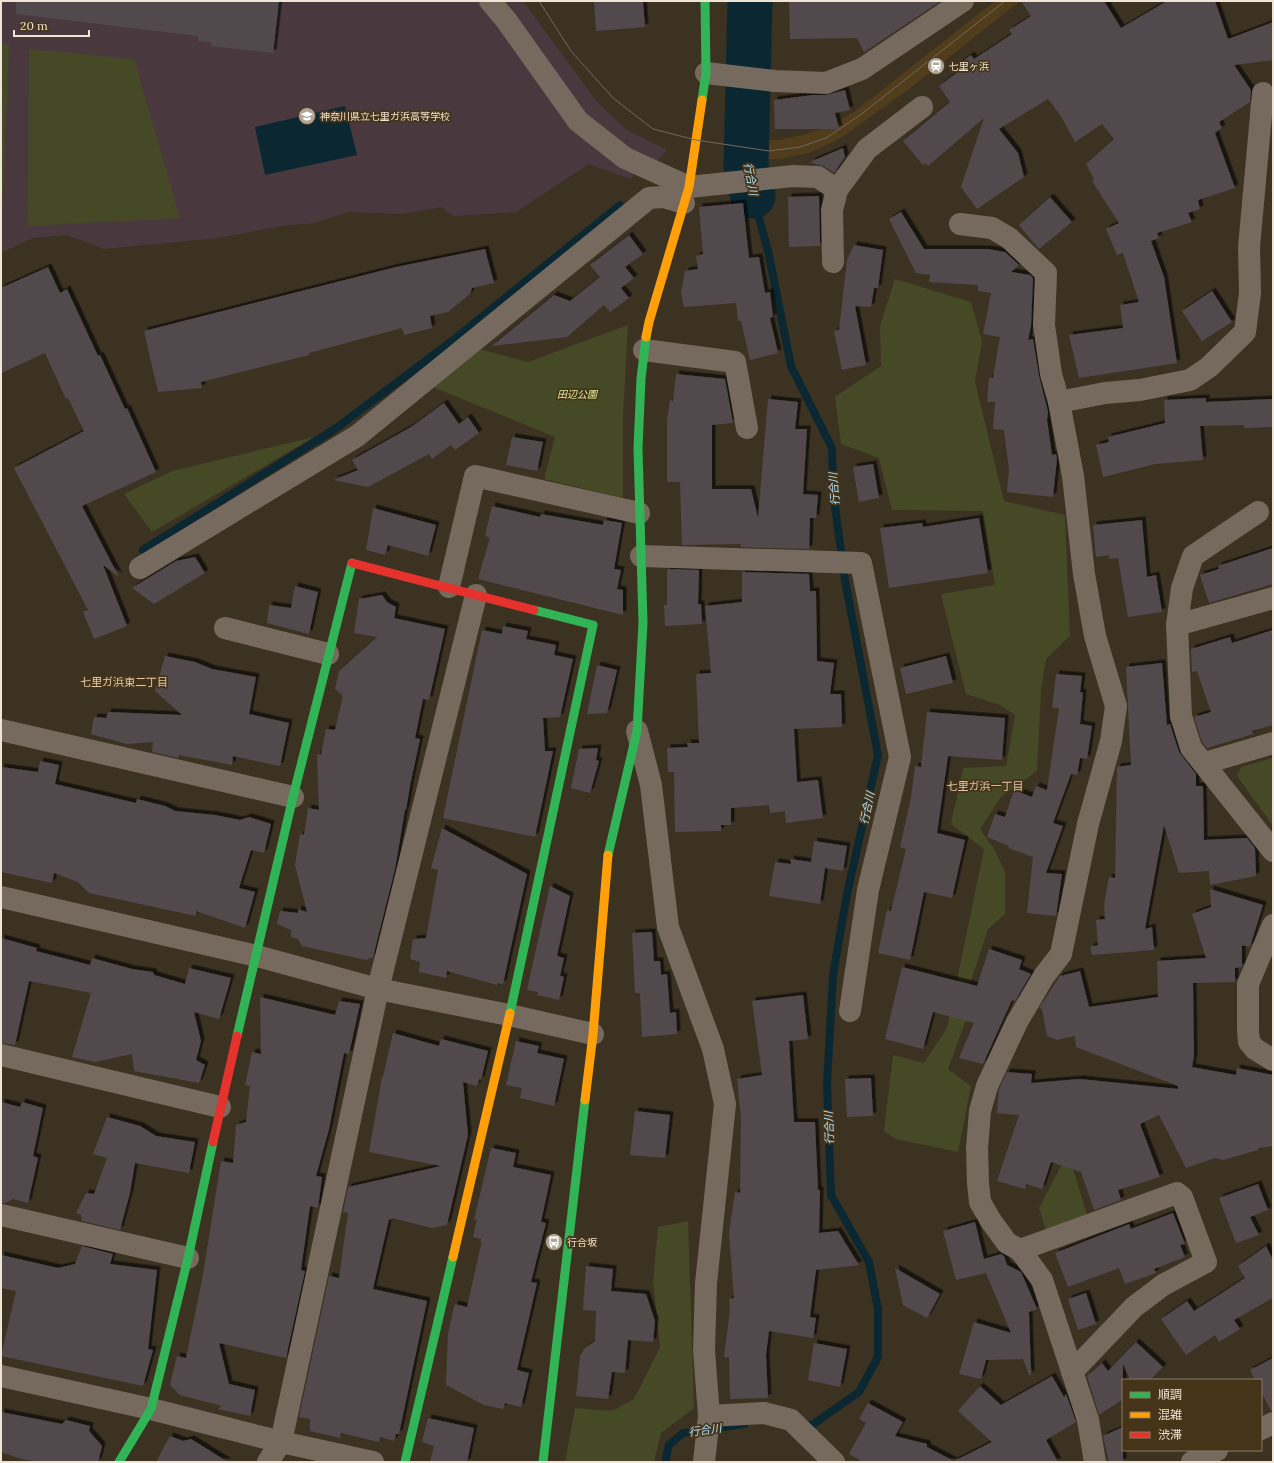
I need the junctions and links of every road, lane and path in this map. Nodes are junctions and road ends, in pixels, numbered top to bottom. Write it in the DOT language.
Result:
graph roads {
  1 [pos="490,1"];
  2 [pos="705,1"];
  3 [pos="963,1"];
  4 [pos="706,73"];
  5 [pos="1263,93"];
  6 [pos="922,107"];
  7 [pos="837,190"];
  8 [pos="687,195"];
  9 [pos="960,224"];
  10 [pos="833,262"];
  11 [pos="644,350"];
  12 [pos="1059,402"];
  13 [pos="747,428"];
  14 [pos="1258,512"];
  15 [pos="639,513"];
  16 [pos="641,556"];
  17 [pos="140,568"];
  18 [pos="449,587"];
  19 [pos="476,595"];
  20 [pos="1273,598"];
  21 [pos="1177,625"];
  22 [pos="225,628"];
  23 [pos="328,654"];
  24 [pos="1,730"];
  25 [pos="637,731"];
  26 [pos="1273,743"];
  27 [pos="1205,763"];
  28 [pos="293,797"];
  29 [pos="1273,851"];
  30 [pos="1,897"];
  31 [pos="1273,925"];
  32 [pos="257,956"];
  33 [pos="378,989"];
  34 [pos="850,1011"];
  35 [pos="509,1015"];
  36 [pos="593,1034"];
  37 [pos="1,1055"];
  38 [pos="1273,1060"];
  39 [pos="220,1107"];
  40 [pos="1,1215"];
  41 [pos="1020,1250"];
  42 [pos="188,1258"];
  43 [pos="1072,1372"];
  44 [pos="1,1376"];
  45 [pos="151,1410"];
  46 [pos="708,1416"];
  47 [pos="1273,1423"];
  48 [pos="1262,1428"];
  49 [pos="281,1442"];
  50 [pos="1215,1451"];
  51 [pos="119,1462"];
  52 [pos="268,1462"];
  53 [pos="373,1462"];
  54 [pos="405,1462"];
  55 [pos="543,1462"];
  56 [pos="704,1462"];
  57 [pos="834,1462"];
  58 [pos="1095,1462"];
  59 [pos="1192,1462"];
  1 -- 8 [label="street"];
  2 -- 4 [label="street"];
  3 -- 4 [label="street"];
  4 -- 8 [label="street"];
  5 -- 12 [label="street"];
  6 -- 7 [label="street"];
  7 -- 8 [label="street"];
  7 -- 10 [label="street"];
  8 -- 11 [label="street"];
  8 -- 17 [label="street"];
  9 -- 12 [label="street"];
  11 -- 13 [label="street"];
  11 -- 15 [label="street"];
  12 -- 41 [label="street"];
  14 -- 21 [label="street"];
  15 -- 16 [label="street"];
  15 -- 18 [label="street"];
  16 -- 25 [label="street"];
  16 -- 34 [label="street"];
  18 -- 19 [label="street"];
  18 -- 23 [label="street"];
  19 -- 33 [label="street"];
  19 -- 35 [label="street"];
  20 -- 21 [label="street"];
  21 -- 27 [label="street"];
  22 -- 23 [label="street"];
  23 -- 28 [label="street"];
  24 -- 28 [label="street"];
  25 -- 36 [label="street"];
  25 -- 46 [label="street"];
  26 -- 27 [label="street"];
  27 -- 29 [label="street"];
  28 -- 32 [label="street"];
  30 -- 32 [label="street"];
  31 -- 38 [label="street"];
  32 -- 33 [label="street"];
  32 -- 39 [label="street"];
  33 -- 35 [label="street"];
  33 -- 49 [label="street"];
  35 -- 36 [label="street"];
  35 -- 54 [label="street"];
  36 -- 55 [label="street"];
  37 -- 39 [label="street"];
  39 -- 42 [label="street"];
  40 -- 42 [label="street"];
  41 -- 43 [label="street"];
  41 -- 43 [label="street"];
  42 -- 45 [label="street"];
  43 -- 58 [label="street"];
  44 -- 45 [label="street"];
  45 -- 49 [label="street"];
  45 -- 51 [label="street"];
  46 -- 56 [label="street"];
  46 -- 57 [label="street"];
  47 -- 48 [label="street"];
  49 -- 52 [label="street"];
  49 -- 53 [label="street"];
  50 -- 59 [label="street"];
}
